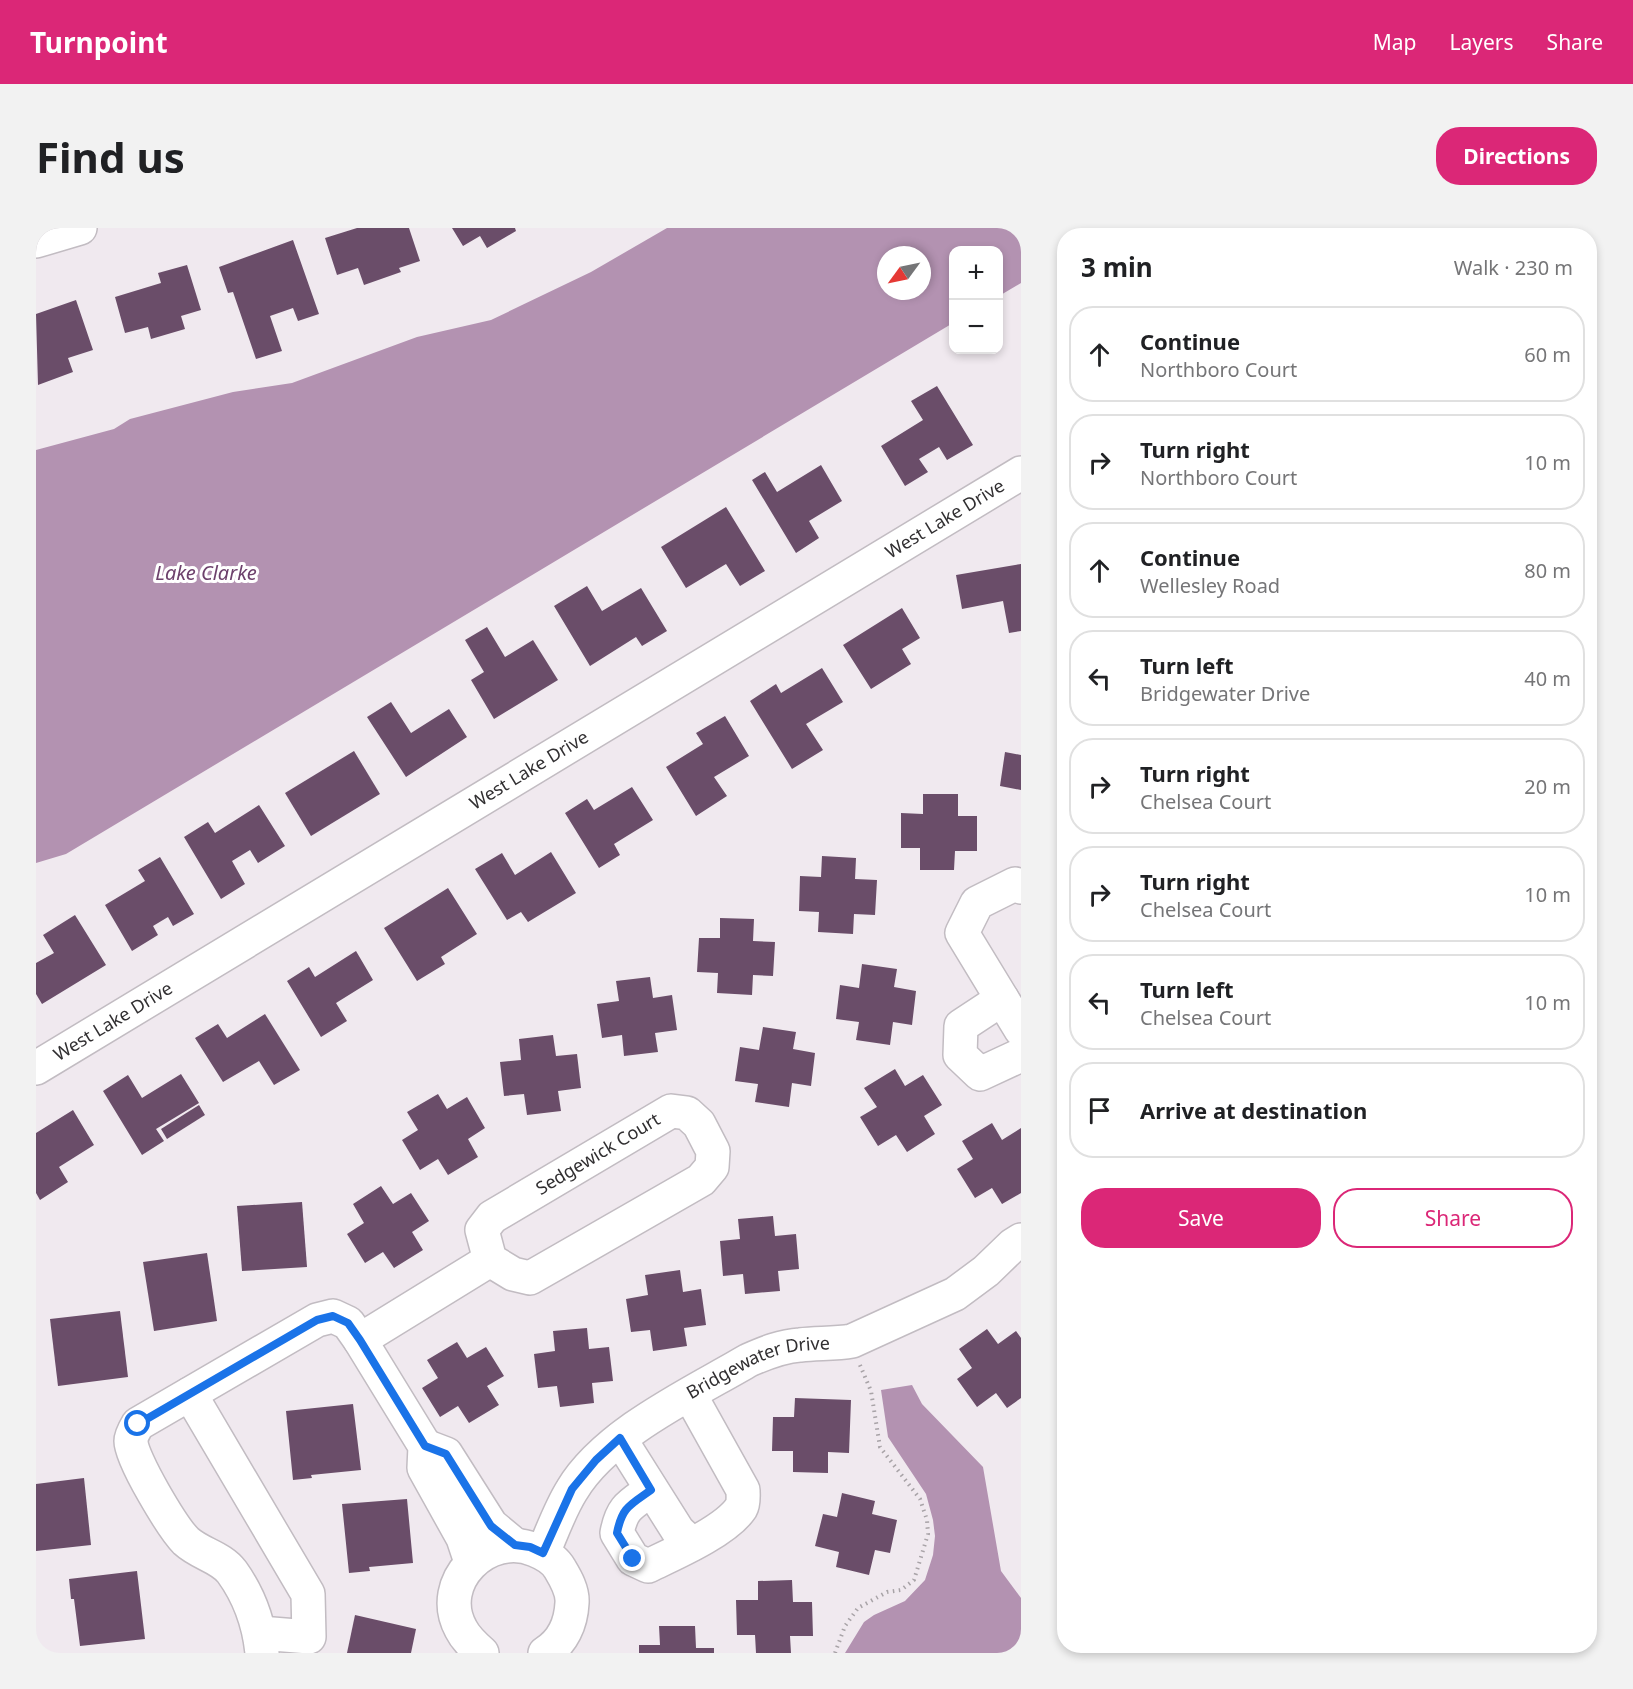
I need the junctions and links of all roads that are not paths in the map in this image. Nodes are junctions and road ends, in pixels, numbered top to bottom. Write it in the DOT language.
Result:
graph roads {
  1 [pos="75,229"];
  2 [pos="36,242"];
  3 [pos="1021,473"];
  4 [pos="1021,887"];
  5 [pos="1002,999"];
  6 [pos="1021,1030"];
  7 [pos="1021,1055"];
  8 [pos="36,1068"];
  9 [pos="1021,1240"];
  10 [pos="490,1260"];
  11 [pos="360,1340"];
  12 [pos="190,1394"];
  13 [pos="690,1395"];
  14 [pos="620,1438"];
  15 [pos="425,1446"];
  16 [pos="651,1490"];
  17 [pos="692,1544"];
  18 [pos="529,1549"];
  19 [pos="471,1562"];
  20 [pos="261,1643"];
  21 [pos="550,1652"];
  22 [pos="482,1653"];
  1 -- 2 [label="street"];
  3 -- 8 [label="street, West Lake Drive"];
  4 -- 5 [label="street"];
  5 -- 6 [label="street"];
  5 -- 7 [label="street"];
  9 -- 13 [label="street, Bridgewater Drive"];
  10 -- 10 [label="street, Sedgewick Court"];
  10 -- 11 [label="street"];
  11 -- 12 [label="street"];
  11 -- 15 [label="street"];
  12 -- 20 [label="street"];
  12 -- 20 [label="street"];
  13 -- 14 [label="street, Bridgewater Drive"];
  13 -- 17 [label="street"];
  14 -- 16 [label="street"];
  14 -- 18 [label="street, Bridgewater Drive"];
  15 -- 18 [label="street"];
  15 -- 19 [label="street"];
  16 -- 17 [label="street"];
  16 -- 17 [label="street"];
  18 -- 19 [label="street"];
  18 -- 21 [label="street"];
  19 -- 22 [label="street"];
}
